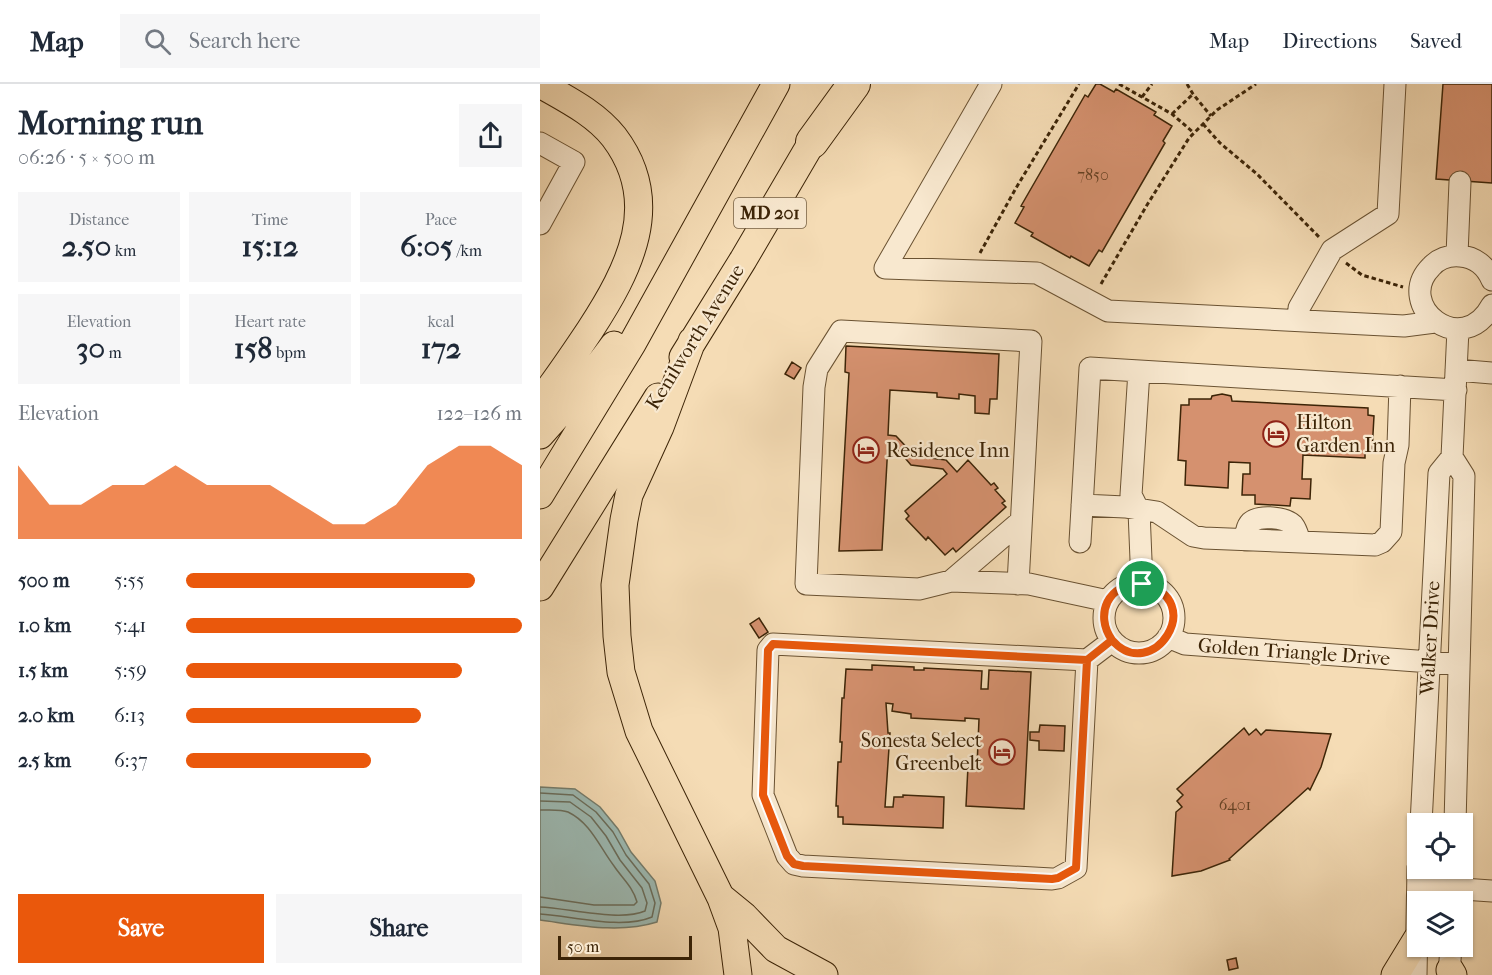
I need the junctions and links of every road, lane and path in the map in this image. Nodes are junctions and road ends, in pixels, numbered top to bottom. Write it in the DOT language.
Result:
graph roads {
  1 [pos="776,84"];
  2 [pos="846,84"];
  3 [pos="854,84"];
  4 [pos="991,84"];
  5 [pos="1079,84"];
  6 [pos="1119,84"];
  7 [pos="1152,84"];
  8 [pos="1187,84"];
  9 [pos="1256,84"];
  10 [pos="1395,84"];
  11 [pos="553,88"];
  12 [pos="1193,94"];
  13 [pos="1142,97"];
  14 [pos="1172,114"];
  15 [pos="1211,116"];
  16 [pos="1203,124"];
  17 [pos="1194,133"];
  18 [pos="812,142"];
  19 [pos="540,143"];
  20 [pos="1460,182"];
  21 [pos="540,224"];
  22 [pos="1332,250"];
  23 [pos="683,253"];
  24 [pos="1457,255"];
  25 [pos="978,271"];
  26 [pos="1492,280"];
  27 [pos="1101,284"];
  28 [pos="1406,288"];
  29 [pos="1492,305"];
  30 [pos="1299,320"];
  31 [pos="1435,322"];
  32 [pos="1458,329"];
  33 [pos="692,341"];
  34 [pos="1139,371"];
  35 [pos="1492,373"];
  36 [pos="1456,380"];
  37 [pos="1400,387"];
  38 [pos="540,400"];
  39 [pos="540,435"];
  40 [pos="1452,457"];
  41 [pos="540,495"];
  42 [pos="1082,505"];
  43 [pos="1139,511"];
  44 [pos="1022,522"];
  45 [pos="1080,542"];
  46 [pos="951,581"];
  47 [pos="1018,584"];
  48 [pos="1142,584"];
  49 [pos="540,587"];
  50 [pos="1108,601"];
  51 [pos="1168,637"];
  52 [pos="1112,640"];
  53 [pos="1087,660"];
  54 [pos="1428,662"];
  55 [pos="1458,664"];
  56 [pos="1421,813"];
  57 [pos="1455,813"];
  58 [pos="1426,879"];
  59 [pos="1454,886"];
  60 [pos="1492,891"];
  61 [pos="721,898"];
  62 [pos="1407,955"];
  63 [pos="1416,957"];
  64 [pos="738,975"];
  65 [pos="824,975"];
  66 [pos="1395,975"];
  67 [pos="1416,975"];
  1 -- 23 [label="main road, MD 201"];
  2 -- 18 [label="main road, Kenilworth Avenue / MD 201"];
  3 -- 18 [label="highway"];
  4 -- 25 [label="street"];
  5 -- 25 [label="path"];
  6 -- 13 [label="path"];
  7 -- 13 [label="path"];
  8 -- 12 [label="path"];
  9 -- 15 [label="path"];
  10 -- 22 [label="street"];
  11 -- 38 [label="main road"];
  12 -- 14 [label="path"];
  12 -- 15 [label="path"];
  13 -- 14 [label="path"];
  14 -- 17 [label="path"];
  15 -- 16 [label="path"];
  16 -- 17 [label="path"];
  16 -- 22 [label="path"];
  17 -- 27 [label="path"];
  18 -- 33 [label="main road, Kenilworth Avenue / MD 201"];
  19 -- 21 [label="street"];
  20 -- 24 [label="street"];
  22 -- 28 [label="path"];
  22 -- 30 [label="street"];
  23 -- 39 [label="main road"];
  23 -- 41 [label="main road, MD 201"];
  24 -- 26 [label="street"];
  24 -- 31 [label="street"];
  25 -- 30 [label="street"];
  29 -- 32 [label="street"];
  30 -- 31 [label="street"];
  31 -- 32 [label="street"];
  32 -- 36 [label="street, Walker Drive"];
  33 -- 49 [label="main road, Kenilworth Avenue / MD 201"];
  33 -- 61 [label="main road"];
  34 -- 37 [label="street"];
  34 -- 42 [label="street"];
  34 -- 43 [label="street"];
  35 -- 36 [label="street"];
  36 -- 37 [label="street"];
  36 -- 40 [label="street, Walker Drive"];
  37 -- 43 [label="street"];
  40 -- 54 [label="street, Walker Drive"];
  40 -- 55 [label="street, Walker Drive"];
  42 -- 43 [label="street"];
  42 -- 45 [label="street"];
  43 -- 48 [label="street"];
  44 -- 46 [label="street"];
  44 -- 46 [label="street"];
  44 -- 47 [label="street"];
  46 -- 47 [label="street"];
  47 -- 50 [label="street"];
  48 -- 50 [label="street"];
  48 -- 51 [label="street, Golden Triangle Drive"];
  50 -- 52 [label="street"];
  51 -- 52 [label="street"];
  51 -- 54 [label="street, Golden Triangle Drive"];
  52 -- 53 [label="street"];
  53 -- 53 [label="street"];
  54 -- 55 [label="street, Golden Triangle Drive"];
  54 -- 56 [label="street, Walker Drive"];
  55 -- 57 [label="street, Walker Drive"];
  58 -- 59 [label="street"];
  59 -- 60 [label="street"];
  61 -- 64 [label="main road"];
  61 -- 65 [label="main road"];
  62 -- 66 [label="main road"];
  63 -- 67 [label="street"];
}
